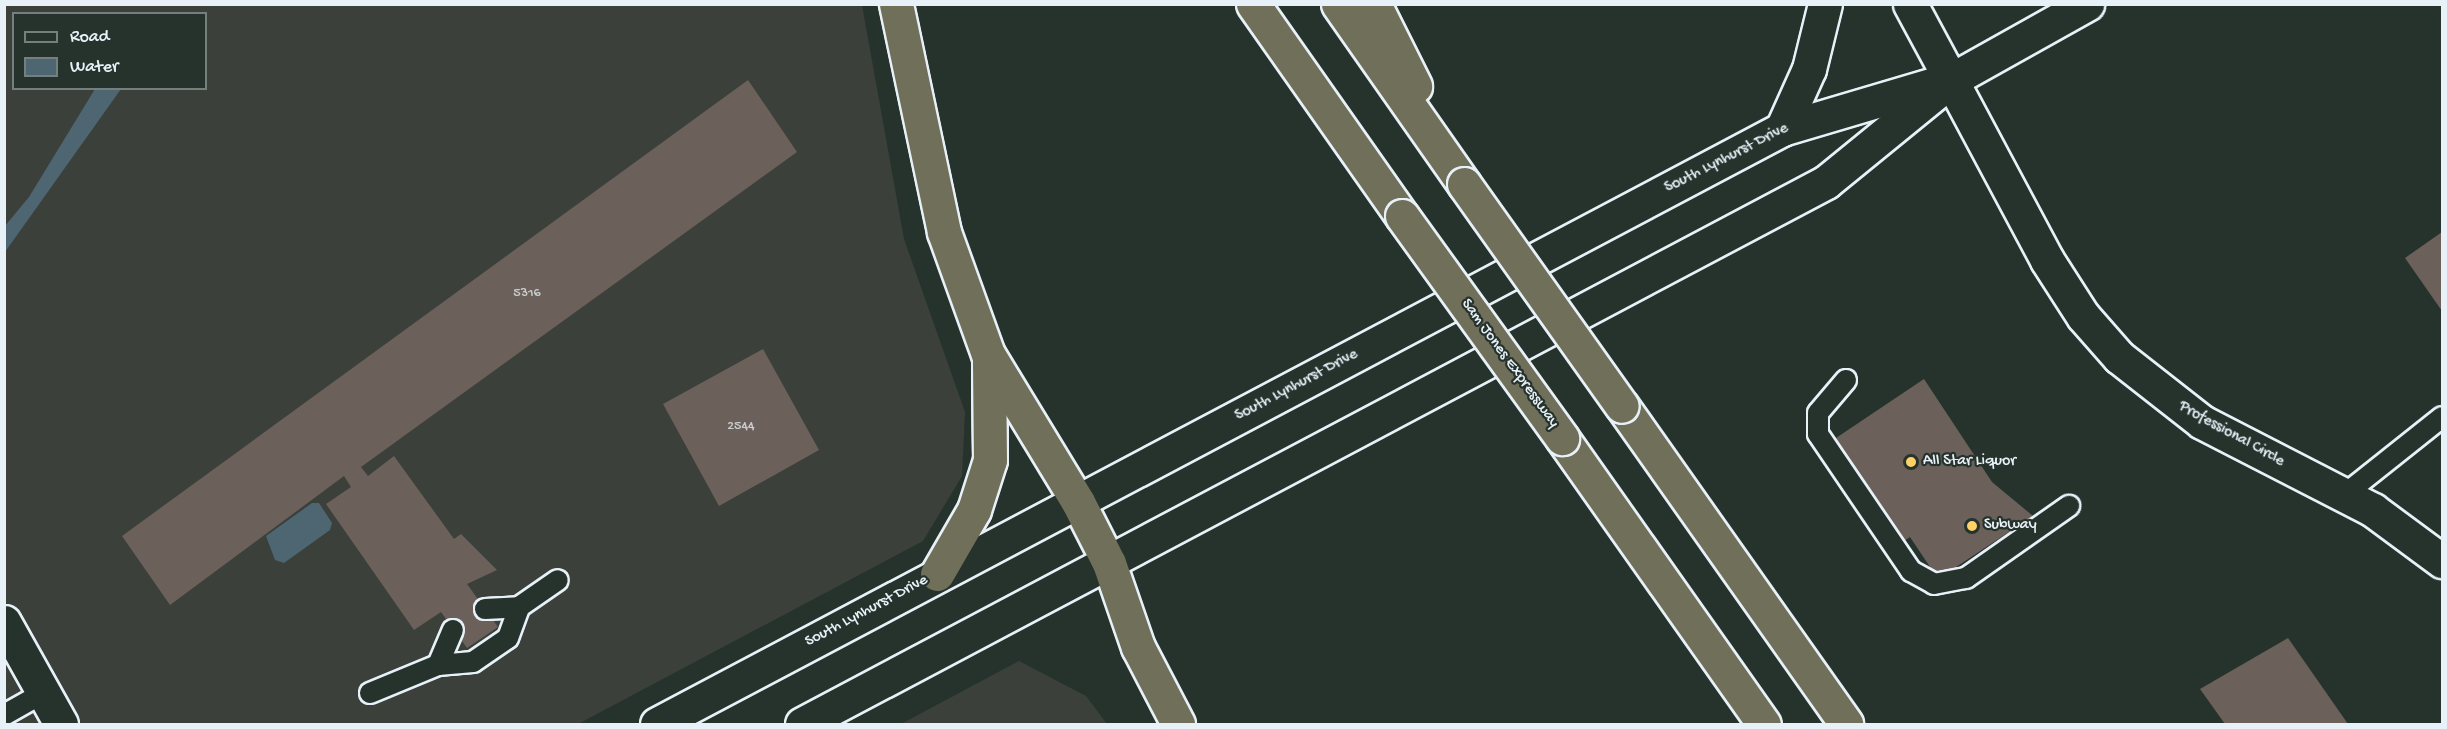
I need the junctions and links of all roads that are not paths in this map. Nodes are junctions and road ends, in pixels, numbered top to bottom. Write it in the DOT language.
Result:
graph roads {
  1 [pos="896,4"];
  2 [pos="1253,4"];
  3 [pos="1338,4"];
  4 [pos="1374,4"];
  5 [pos="1825,4"];
  6 [pos="1910,4"];
  7 [pos="2087,4"];
  8 [pos="1951,80"];
  9 [pos="1782,129"];
  10 [pos="1464,184"];
  11 [pos="988,354"];
  12 [pos="1846,380"];
  13 [pos="2442,417"];
  14 [pos="2344,495"];
  15 [pos="1078,502"];
  16 [pos="2069,506"];
  17 [pos="2442,561"];
  18 [pos="1108,563"];
  19 [pos="937,574"];
  20 [pos="558,580"];
  21 [pos="519,607"];
  22 [pos="485,609"];
  23 [pos="4,622"];
  24 [pos="453,630"];
  25 [pos="438,665"];
  26 [pos="43,693"];
  27 [pos="370,693"];
  28 [pos="4,715"];
  29 [pos="62,724"];
  30 [pos="657,724"];
  31 [pos="802,724"];
  32 [pos="1178,724"];
  33 [pos="1764,724"];
  34 [pos="1846,724"];
  1 -- 11 [label="highway"];
  2 -- 33 [label="highway, Sam Jones Expressway, bridge"];
  3 -- 10 [label="highway"];
  4 -- 10 [label="highway"];
  5 -- 9 [label="main road"];
  6 -- 8 [label="main road, Professional Circle"];
  7 -- 8 [label="main road, South Lynhurst Drive"];
  8 -- 9 [label="main road, South Lynhurst Drive"];
  8 -- 14 [label="main road, Professional Circle"];
  8 -- 18 [label="main road, South Lynhurst Drive"];
  9 -- 15 [label="main road, South Lynhurst Drive"];
  10 -- 34 [label="highway, bridge"];
  11 -- 15 [label="highway"];
  11 -- 19 [label="highway"];
  12 -- 16 [label="lane"];
  13 -- 14 [label="lane"];
  14 -- 17 [label="main road, Professional Circle"];
  15 -- 18 [label="highway"];
  15 -- 19 [label="main road, South Lynhurst Drive"];
  18 -- 31 [label="main road, South Lynhurst Drive"];
  18 -- 32 [label="highway"];
  19 -- 30 [label="main road, South Lynhurst Drive"];
  20 -- 21 [label="lane"];
  21 -- 22 [label="lane"];
  21 -- 25 [label="lane"];
  23 -- 26 [label="main road"];
  24 -- 25 [label="lane"];
  25 -- 27 [label="lane"];
  26 -- 28 [label="lane"];
  26 -- 29 [label="main road"];
}
